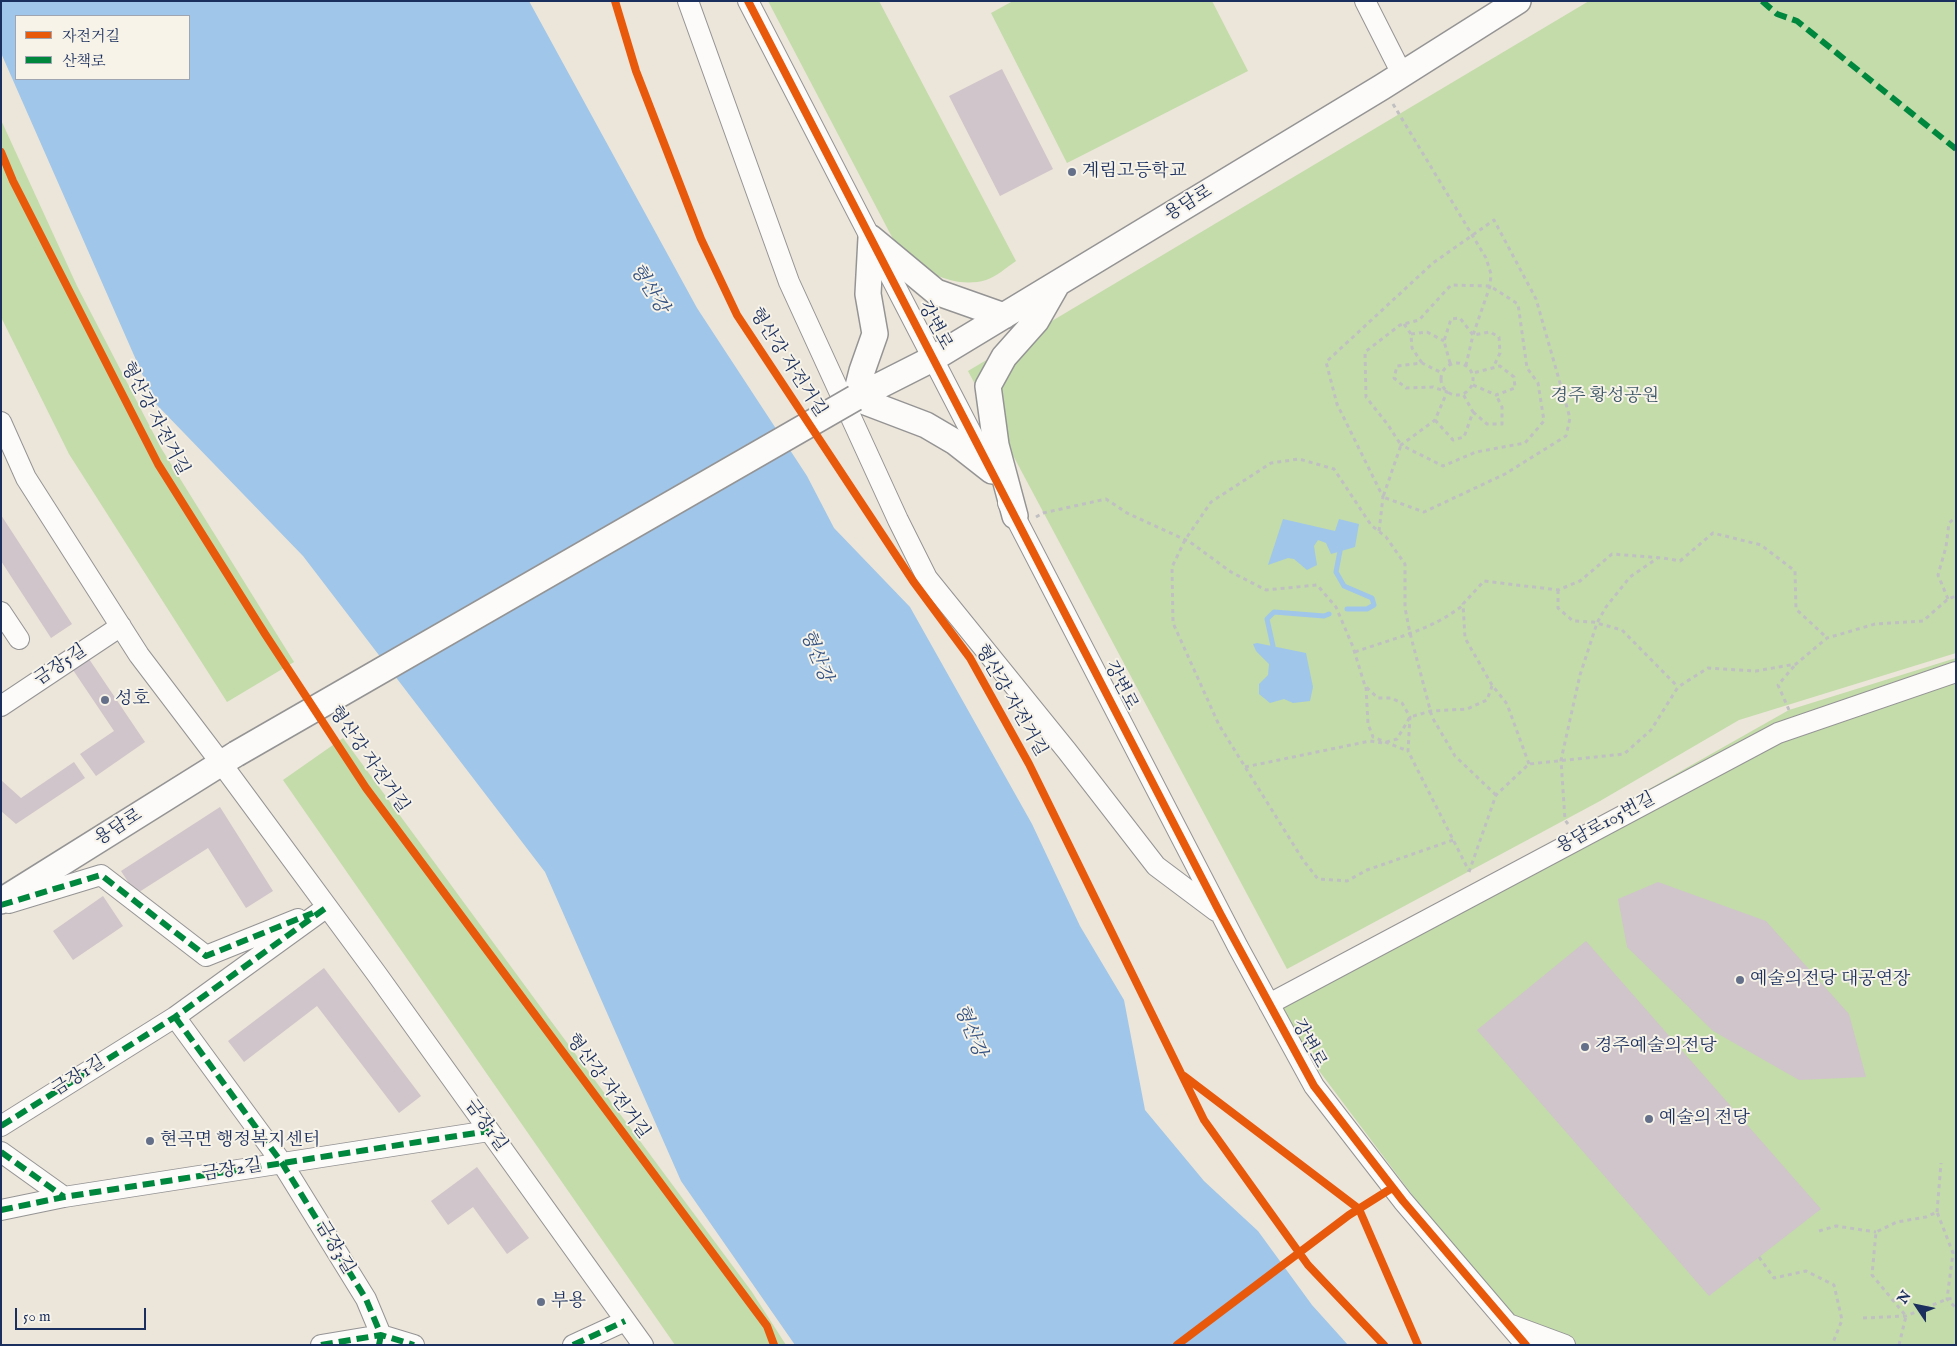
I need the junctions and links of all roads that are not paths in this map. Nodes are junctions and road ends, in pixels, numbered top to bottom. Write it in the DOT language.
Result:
graph roads {
  1 [pos="688,1"];
  2 [pos="748,1"];
  3 [pos="1365,1"];
  4 [pos="1518,1"];
  5 [pos="1392,81"];
  6 [pos="871,238"];
  7 [pos="1058,283"];
  8 [pos="1004,316"];
  9 [pos="934,358"];
  10 [pos="855,398"];
  11 [pos="1,422"];
  12 [pos="992,471"];
  13 [pos="1017,520"];
  14 [pos="1,612"];
  15 [pos="121,626"];
  16 [pos="19,639"];
  17 [pos="1956,672"];
  18 [pos="3,701"];
  19 [pos="229,759"];
  20 [pos="1,903"];
  21 [pos="327,907"];
  22 [pos="1221,915"];
  23 [pos="1269,1004"];
  24 [pos="175,1017"];
  25 [pos="1,1126"];
  26 [pos="489,1131"];
  27 [pos="1,1152"];
  28 [pos="282,1163"];
  29 [pos="64,1197"];
  30 [pos="1,1210"];
  31 [pos="625,1321"];
  32 [pos="1509,1324"];
  33 [pos="380,1340"];
  34 [pos="321,1345"];
  35 [pos="414,1345"];
  36 [pos="573,1345"];
  37 [pos="643,1345"];
  38 [pos="1526,1345"];
  39 [pos="1565,1345"];
  1 -- 22 [label="street"];
  2 -- 6 [label="street, 강변로"];
  3 -- 5 [label="street"];
  4 -- 5 [label="main road, 용담로"];
  5 -- 7 [label="main road, 용담로"];
  6 -- 8 [label="main road"];
  6 -- 9 [label="street, 강변로"];
  6 -- 10 [label="main road"];
  7 -- 8 [label="main road, 용담로"];
  7 -- 13 [label="main road"];
  8 -- 9 [label="main road, 용담로"];
  9 -- 10 [label="main road, 용담로"];
  9 -- 12 [label="street, 강변로"];
  10 -- 12 [label="main road"];
  10 -- 19 [label="main road, 용담로, bridge"];
  11 -- 15 [label="street, 금장1길"];
  12 -- 13 [label="street, 강변로"];
  13 -- 22 [label="street, 강변로"];
  14 -- 16 [label="street"];
  15 -- 18 [label="street, 금장5길"];
  15 -- 19 [label="street, 금장1길"];
  17 -- 23 [label="street, 용담로105번길"];
  19 -- 20 [label="main road, 용담로"];
  19 -- 21 [label="street, 금장1길"];
  20 -- 21 [label="street"];
  21 -- 24 [label="street, 금장1길"];
  21 -- 26 [label="street, 금장1길"];
  22 -- 23 [label="street, 강변로"];
  23 -- 32 [label="street, 강변로"];
  24 -- 25 [label="street, 금장1길"];
  24 -- 28 [label="street, 금장3길"];
  26 -- 28 [label="street, 금장2길"];
  26 -- 31 [label="street, 금장1길"];
  27 -- 29 [label="street"];
  28 -- 29 [label="street, 금장2길"];
  28 -- 33 [label="street, 금장3길"];
  29 -- 30 [label="street, 금장2길"];
  31 -- 36 [label="street"];
  31 -- 37 [label="street, 금장1길"];
  32 -- 38 [label="street, 강변로"];
  32 -- 39 [label="street"];
  33 -- 34 [label="street"];
  33 -- 35 [label="street"];
}
